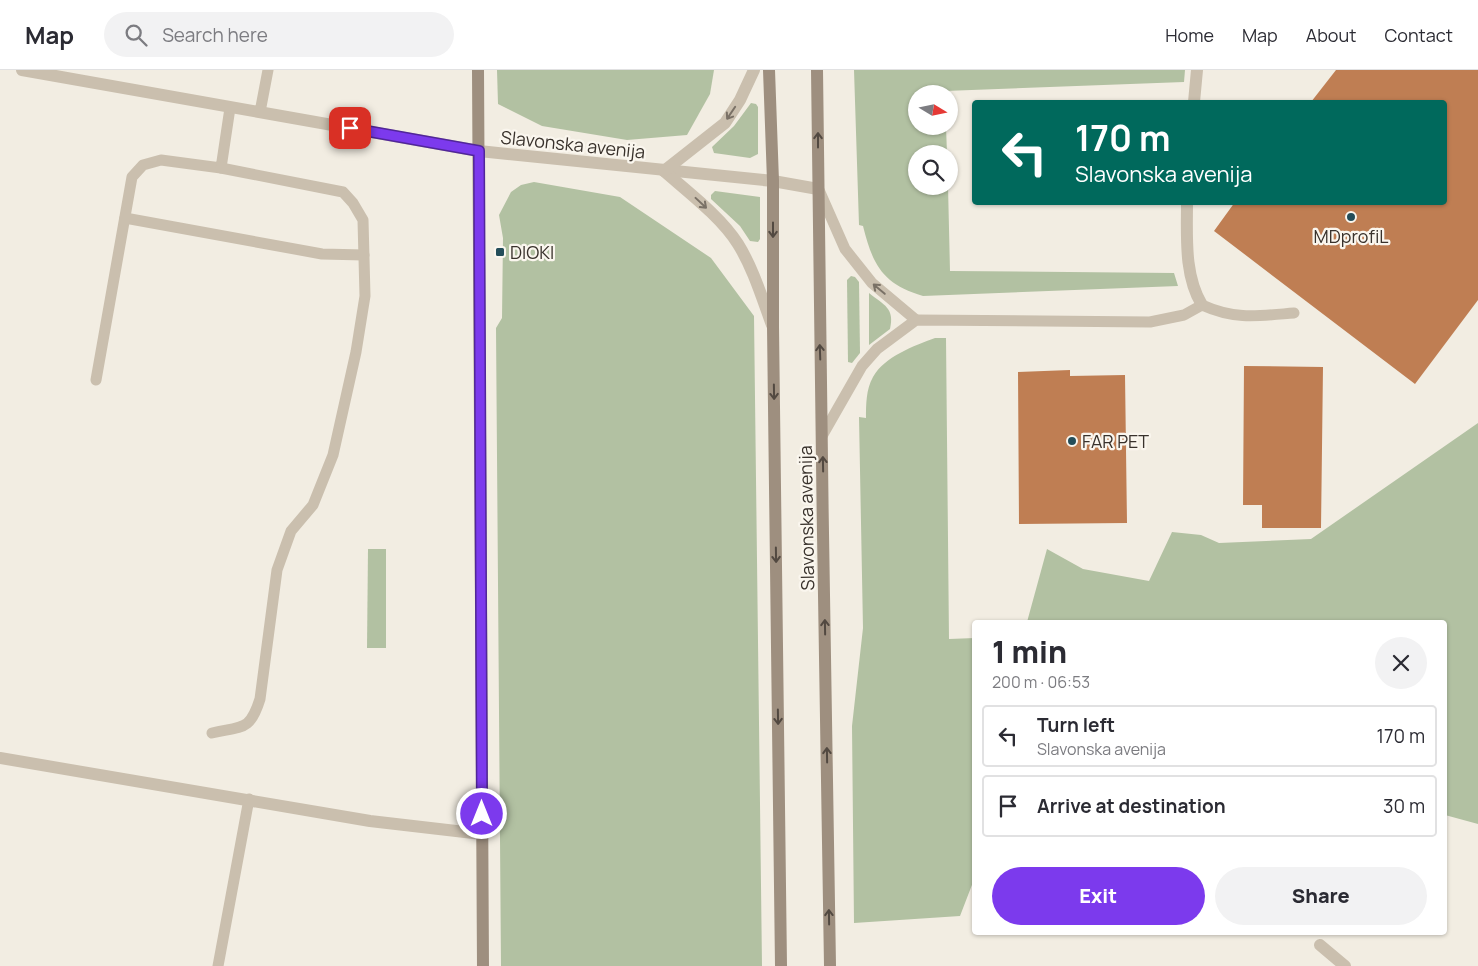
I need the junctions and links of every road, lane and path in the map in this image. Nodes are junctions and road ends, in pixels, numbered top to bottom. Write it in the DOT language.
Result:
graph roads {
  1 [pos="22,70"];
  2 [pos="268,70"];
  3 [pos="478,70"];
  4 [pos="754,70"];
  5 [pos="770,70"];
  6 [pos="817,70"];
  7 [pos="1197,70"];
  8 [pos="1194,100"];
  9 [pos="230,108"];
  10 [pos="260,112"];
  11 [pos="479,151"];
  12 [pos="221,168"];
  13 [pos="664,171"];
  14 [pos="773,181"];
  15 [pos="818,189"];
  16 [pos="1187,205"];
  17 [pos="125,218"];
  18 [pos="364,255"];
  19 [pos="1202,305"];
  20 [pos="1294,313"];
  21 [pos="916,320"];
  22 [pos="773,327"];
  23 [pos="96,380"];
  24 [pos="822,436"];
  25 [pos="212,732"];
  26 [pos="0,758"];
  27 [pos="249,799"];
  28 [pos="482,834"];
  29 [pos="1320,945"];
  30 [pos="218,966"];
  31 [pos="482,966"];
  32 [pos="781,966"];
  33 [pos="830,966"];
  34 [pos="1345,966"];
  1 -- 9 [label="street, Slavonska avenija"];
  2 -- 10 [label="lane"];
  3 -- 11 [label="main road, Slavonska avenija"];
  4 -- 13 [label="street, Slavonska avenija, one-way"];
  5 -- 14 [label="main road, Slavonska avenija"];
  15 -- 6 [label="main road, Slavonska avenija, one-way"];
  7 -- 8 [label="street"];
  9 -- 10 [label="street, Slavonska avenija"];
  9 -- 12 [label="lane"];
  10 -- 11 [label="street, Slavonska avenija"];
  11 -- 13 [label="street, Slavonska avenija"];
  11 -- 28 [label="main road, Slavonska avenija"];
  12 -- 17 [label="lane"];
  12 -- 18 [label="lane"];
  13 -- 14 [label="street, Slavonska avenija"];
  13 -- 22 [label="street, Slavonska avenija, one-way"];
  14 -- 15 [label="street"];
  14 -- 22 [label="main road, Slavonska avenija, one-way"];
  21 -- 15 [label="lane, one-way"];
  24 -- 15 [label="main road, Slavonska avenija, one-way"];
  16 -- 19 [label="street"];
  17 -- 18 [label="lane"];
  17 -- 23 [label="lane"];
  18 -- 25 [label="lane"];
  19 -- 20 [label="lane"];
  19 -- 21 [label="lane"];
  21 -- 24 [label="lane"];
  22 -- 32 [label="main road, Slavonska avenija, one-way"];
  33 -- 24 [label="main road, Slavonska avenija, one-way"];
  26 -- 27 [label="street"];
  27 -- 28 [label="street"];
  27 -- 30 [label="lane"];
  28 -- 31 [label="main road, Slavonska avenija"];
  29 -- 34 [label="street"];
}
